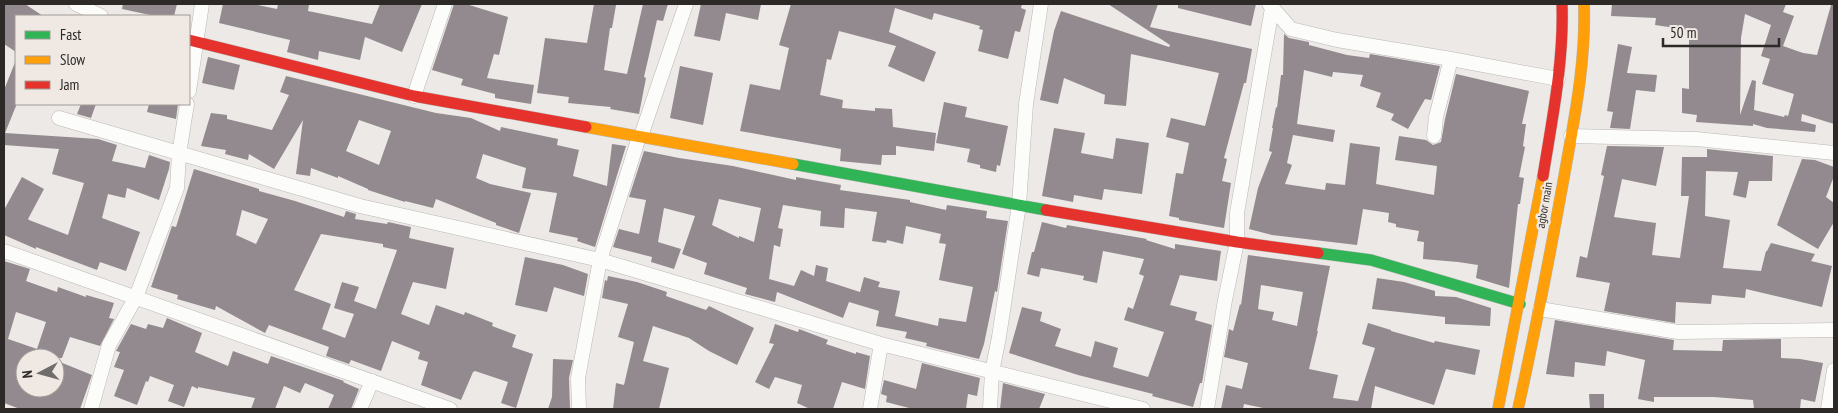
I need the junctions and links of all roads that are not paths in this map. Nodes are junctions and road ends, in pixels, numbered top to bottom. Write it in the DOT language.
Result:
graph roads {
  1 [pos="76,4"];
  2 [pos="202,4"];
  3 [pos="445,4"];
  4 [pos="686,4"];
  5 [pos="1041,4"];
  6 [pos="1562,4"];
  7 [pos="1584,4"];
  8 [pos="1271,6"];
  9 [pos="99,15"];
  10 [pos="193,41"];
  11 [pos="1451,58"];
  12 [pos="190,78"];
  13 [pos="1558,78"];
  14 [pos="414,96"];
  15 [pos="187,105"];
  16 [pos="60,118"];
  17 [pos="1434,136"];
  18 [pos="1571,136"];
  19 [pos="639,137"];
  20 [pos="1834,152"];
  21 [pos="179,154"];
  22 [pos="1019,205"];
  23 [pos="1237,242"];
  24 [pos="4,251"];
  25 [pos="600,260"];
  26 [pos="136,296"];
  27 [pos="1520,304"];
  28 [pos="1540,309"];
  29 [pos="1834,330"];
  30 [pos="881,344"];
  31 [pos="1834,370"];
  32 [pos="992,372"];
  33 [pos="372,381"];
  34 [pos="1499,404"];
  35 [pos="1518,407"];
  36 [pos="91,409"];
  37 [pos="360,409"];
  38 [pos="450,409"];
  39 [pos="579,409"];
  40 [pos="870,409"];
  41 [pos="990,409"];
  42 [pos="1143,409"];
  43 [pos="1207,409"];
  44 [pos="1828,409"];
  1 -- 9 [label="street"];
  2 -- 10 [label="street"];
  3 -- 14 [label="street"];
  4 -- 19 [label="street"];
  5 -- 22 [label="street"];
  6 -- 13 [label="street, agbor main"];
  7 -- 18 [label="street, agbor main"];
  8 -- 11 [label="street"];
  8 -- 23 [label="street"];
  10 -- 12 [label="street"];
  10 -- 14 [label="street"];
  11 -- 13 [label="street"];
  11 -- 17 [label="street"];
  13 -- 27 [label="street, agbor main"];
  14 -- 19 [label="street"];
  15 -- 21 [label="street"];
  16 -- 21 [label="street"];
  18 -- 20 [label="street"];
  18 -- 28 [label="street, agbor main"];
  19 -- 22 [label="street"];
  19 -- 25 [label="street"];
  21 -- 25 [label="street"];
  21 -- 26 [label="street"];
  22 -- 23 [label="street"];
  22 -- 32 [label="street"];
  23 -- 27 [label="street"];
  23 -- 43 [label="street"];
  24 -- 26 [label="street"];
  25 -- 30 [label="street"];
  25 -- 39 [label="street"];
  26 -- 33 [label="street"];
  26 -- 36 [label="street"];
  27 -- 34 [label="street, agbor main"];
  28 -- 29 [label="street"];
  28 -- 35 [label="street, agbor main"];
  30 -- 32 [label="street"];
  30 -- 40 [label="street"];
  31 -- 44 [label="street"];
  32 -- 41 [label="street"];
  32 -- 42 [label="street"];
  33 -- 37 [label="street"];
  33 -- 38 [label="street"];
  34 -- 35 [label="street"];
}
